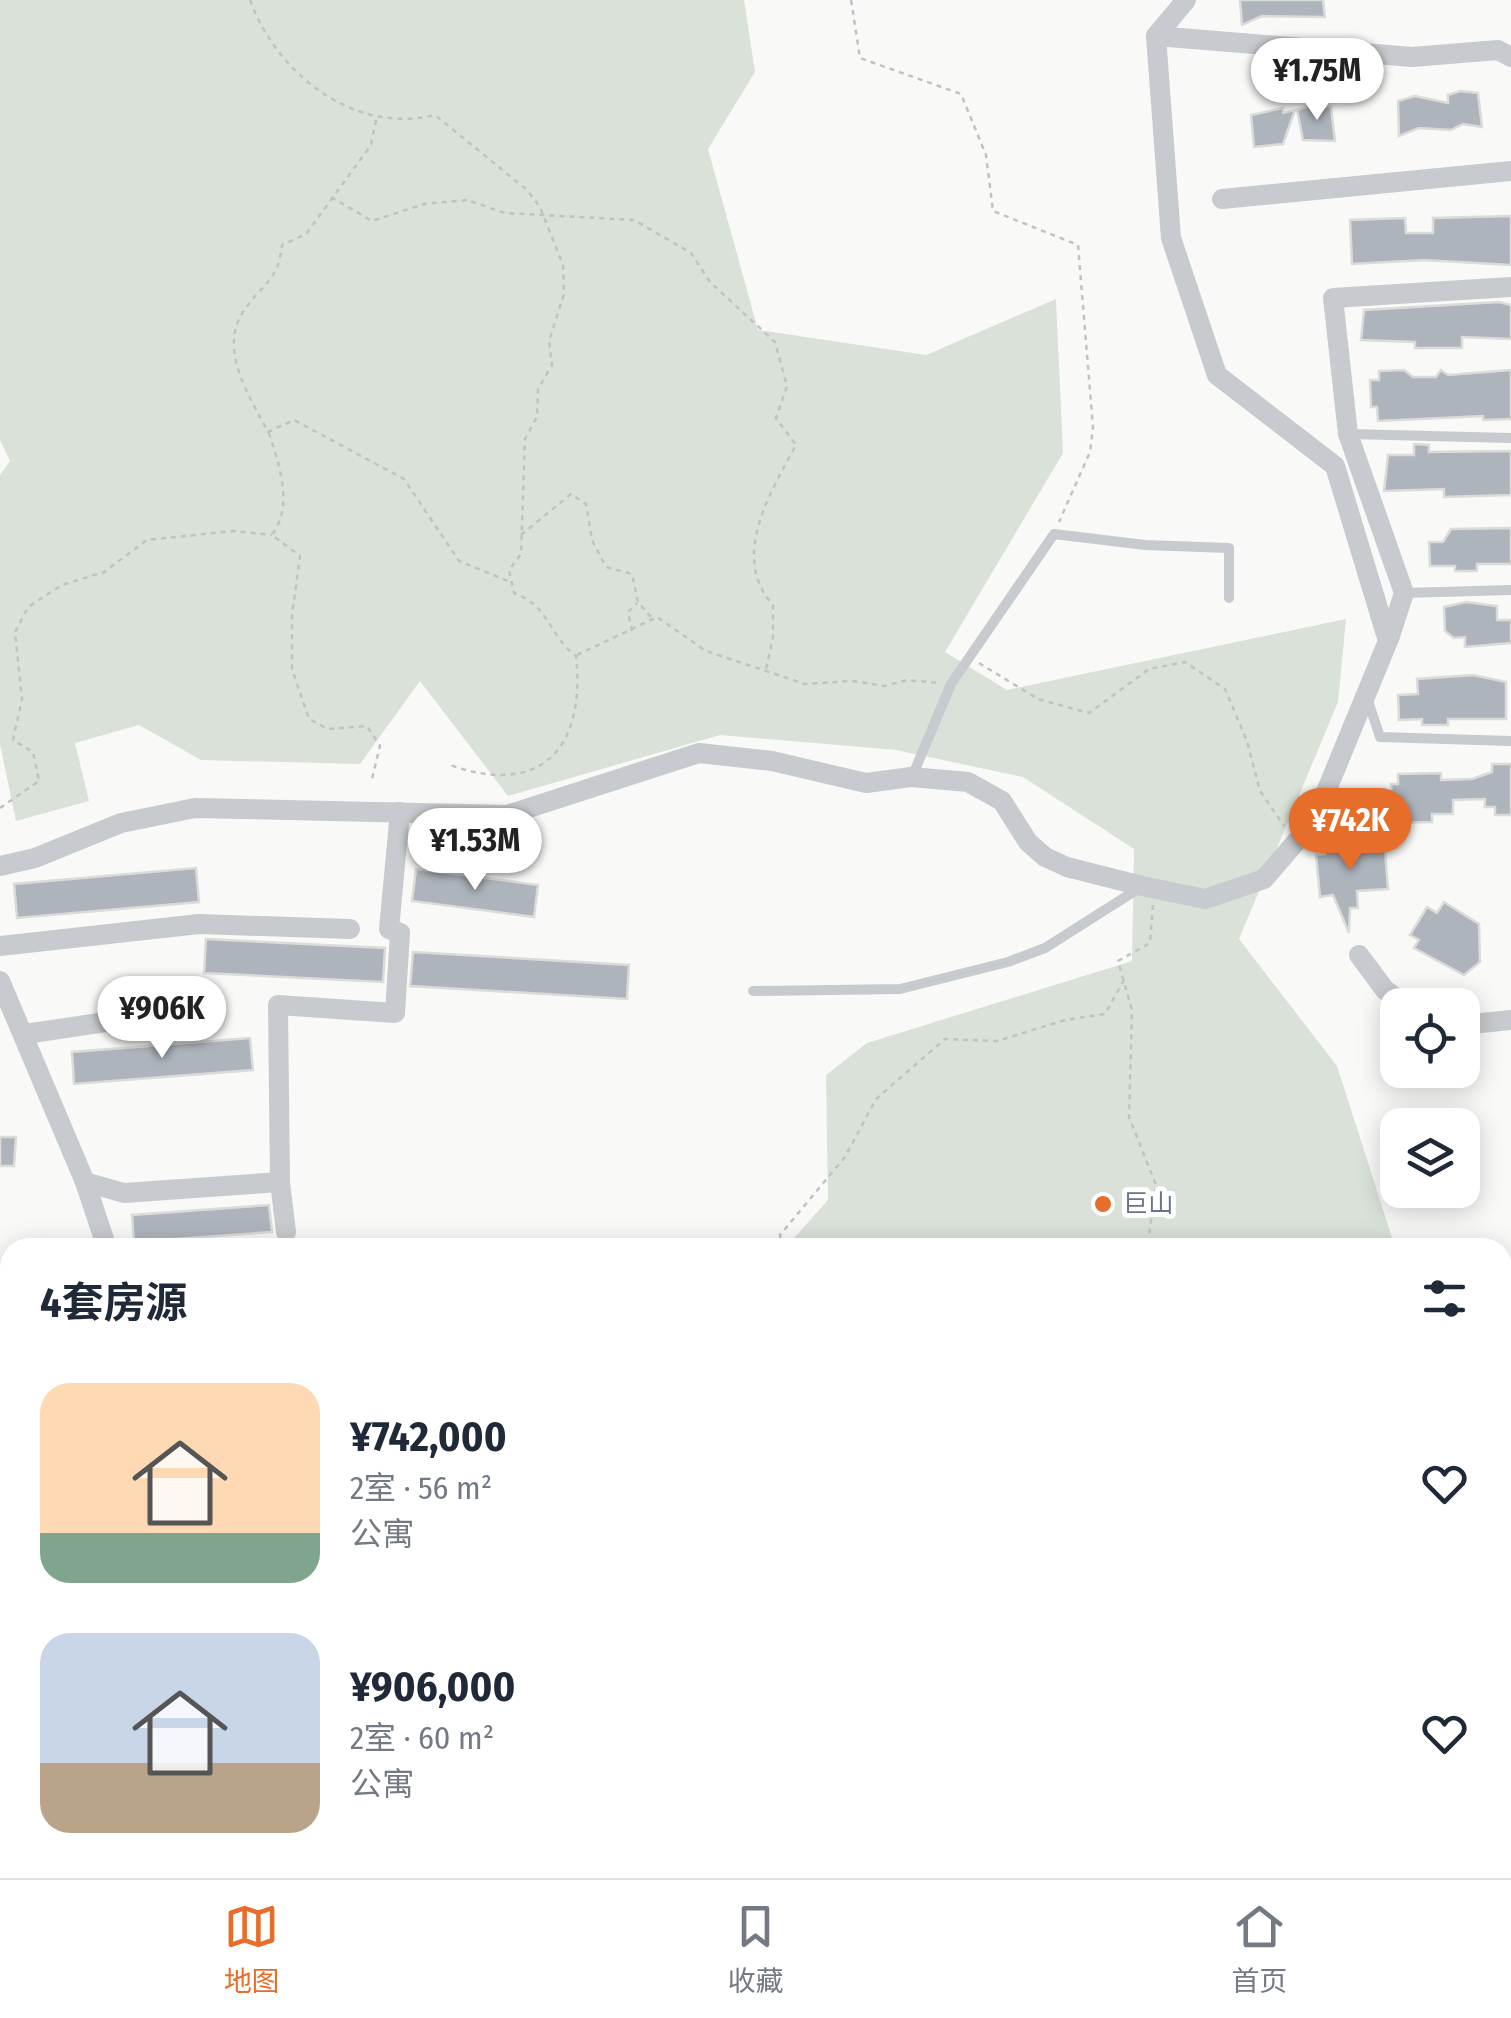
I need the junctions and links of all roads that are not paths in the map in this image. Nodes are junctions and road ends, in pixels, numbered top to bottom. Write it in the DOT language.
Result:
graph roads {
  1 [pos="1186,0"];
  2 [pos="1156,36"];
  3 [pos="1511,56"];
  4 [pos="1511,170"];
  5 [pos="1222,199"];
  6 [pos="1511,287"];
  7 [pos="1348,434"];
  8 [pos="1511,438"];
  9 [pos="1511,590"];
  10 [pos="1404,593"];
  11 [pos="1229,598"];
  12 [pos="1388,641"];
  13 [pos="1366,695"];
  14 [pos="1511,741"];
  15 [pos="911,778"];
  16 [pos="400,812"];
  17 [pos="0,866"];
  18 [pos="1148,888"];
  19 [pos="350,929"];
  20 [pos="0,946"];
  21 [pos="1359,955"];
  22 [pos="0,981"];
  23 [pos="1384,988"];
  24 [pos="753,991"];
  25 [pos="119,1020"];
  26 [pos="1511,1020"];
  27 [pos="1480,1023"];
  28 [pos="25,1034"];
  29 [pos="85,1182"];
  30 [pos="280,1182"];
  31 [pos="286,1232"];
  32 [pos="105,1238"];
  1 -- 2 [label="street"];
  2 -- 3 [label="street"];
  2 -- 12 [label="street"];
  4 -- 5 [label="street"];
  6 -- 7 [label="street"];
  7 -- 8 [label="lane"];
  7 -- 10 [label="street"];
  9 -- 10 [label="lane"];
  10 -- 12 [label="street"];
  11 -- 15 [label="lane"];
  12 -- 13 [label="street"];
  13 -- 14 [label="lane"];
  13 -- 18 [label="street"];
  15 -- 16 [label="street"];
  15 -- 18 [label="street"];
  16 -- 17 [label="street"];
  16 -- 30 [label="street"];
  18 -- 24 [label="lane"];
  19 -- 20 [label="street"];
  21 -- 23 [label="street"];
  22 -- 28 [label="street"];
  25 -- 28 [label="street"];
  26 -- 27 [label="street"];
  28 -- 29 [label="street"];
  29 -- 30 [label="street"];
  29 -- 32 [label="street"];
  30 -- 31 [label="street"];
}
